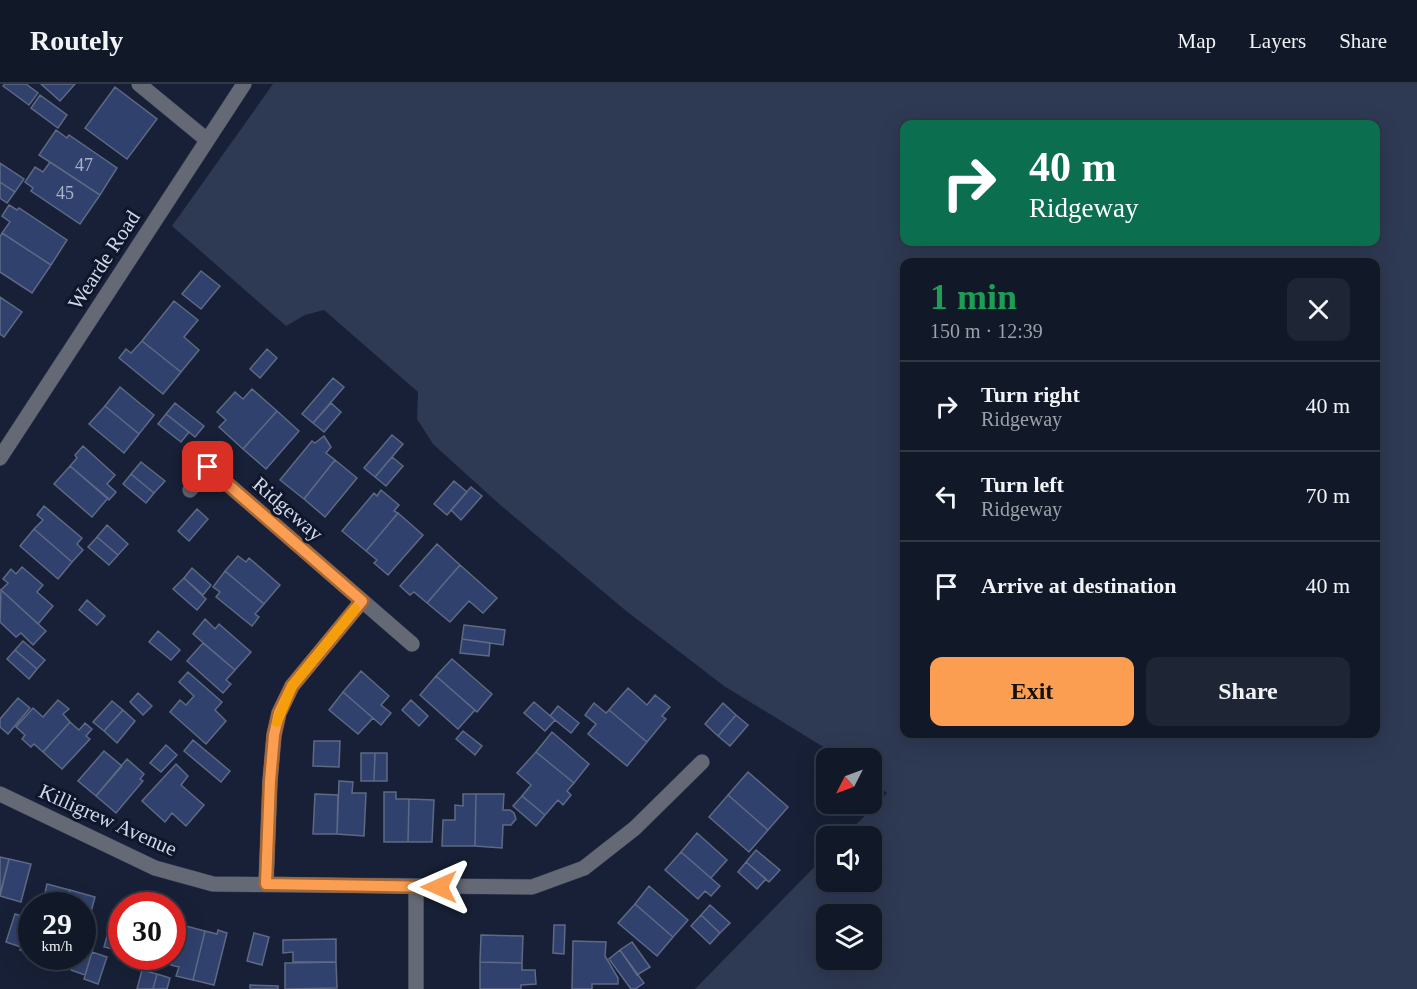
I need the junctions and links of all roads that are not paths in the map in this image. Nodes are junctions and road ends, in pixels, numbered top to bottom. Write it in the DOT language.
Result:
graph roads {
  1 [pos="139,84"];
  2 [pos="244,84"];
  3 [pos="207,140"];
  4 [pos="0,458"];
  5 [pos="190,490"];
  6 [pos="362,601"];
  7 [pos="412,644"];
  8 [pos="702,762"];
  9 [pos="0,794"];
  10 [pos="266,884"];
  11 [pos="416,887"];
  12 [pos="416,989"];
  1 -- 3 [label="street"];
  2 -- 3 [label="street, Wearde Road"];
  3 -- 4 [label="street, Wearde Road"];
  5 -- 6 [label="street, Ridgeway"];
  6 -- 7 [label="street, Ridgeway"];
  6 -- 10 [label="street"];
  8 -- 11 [label="street, Killigrew Avenue"];
  9 -- 10 [label="street, Killigrew Avenue"];
  10 -- 11 [label="street, Killigrew Avenue"];
  11 -- 12 [label="street"];
}
